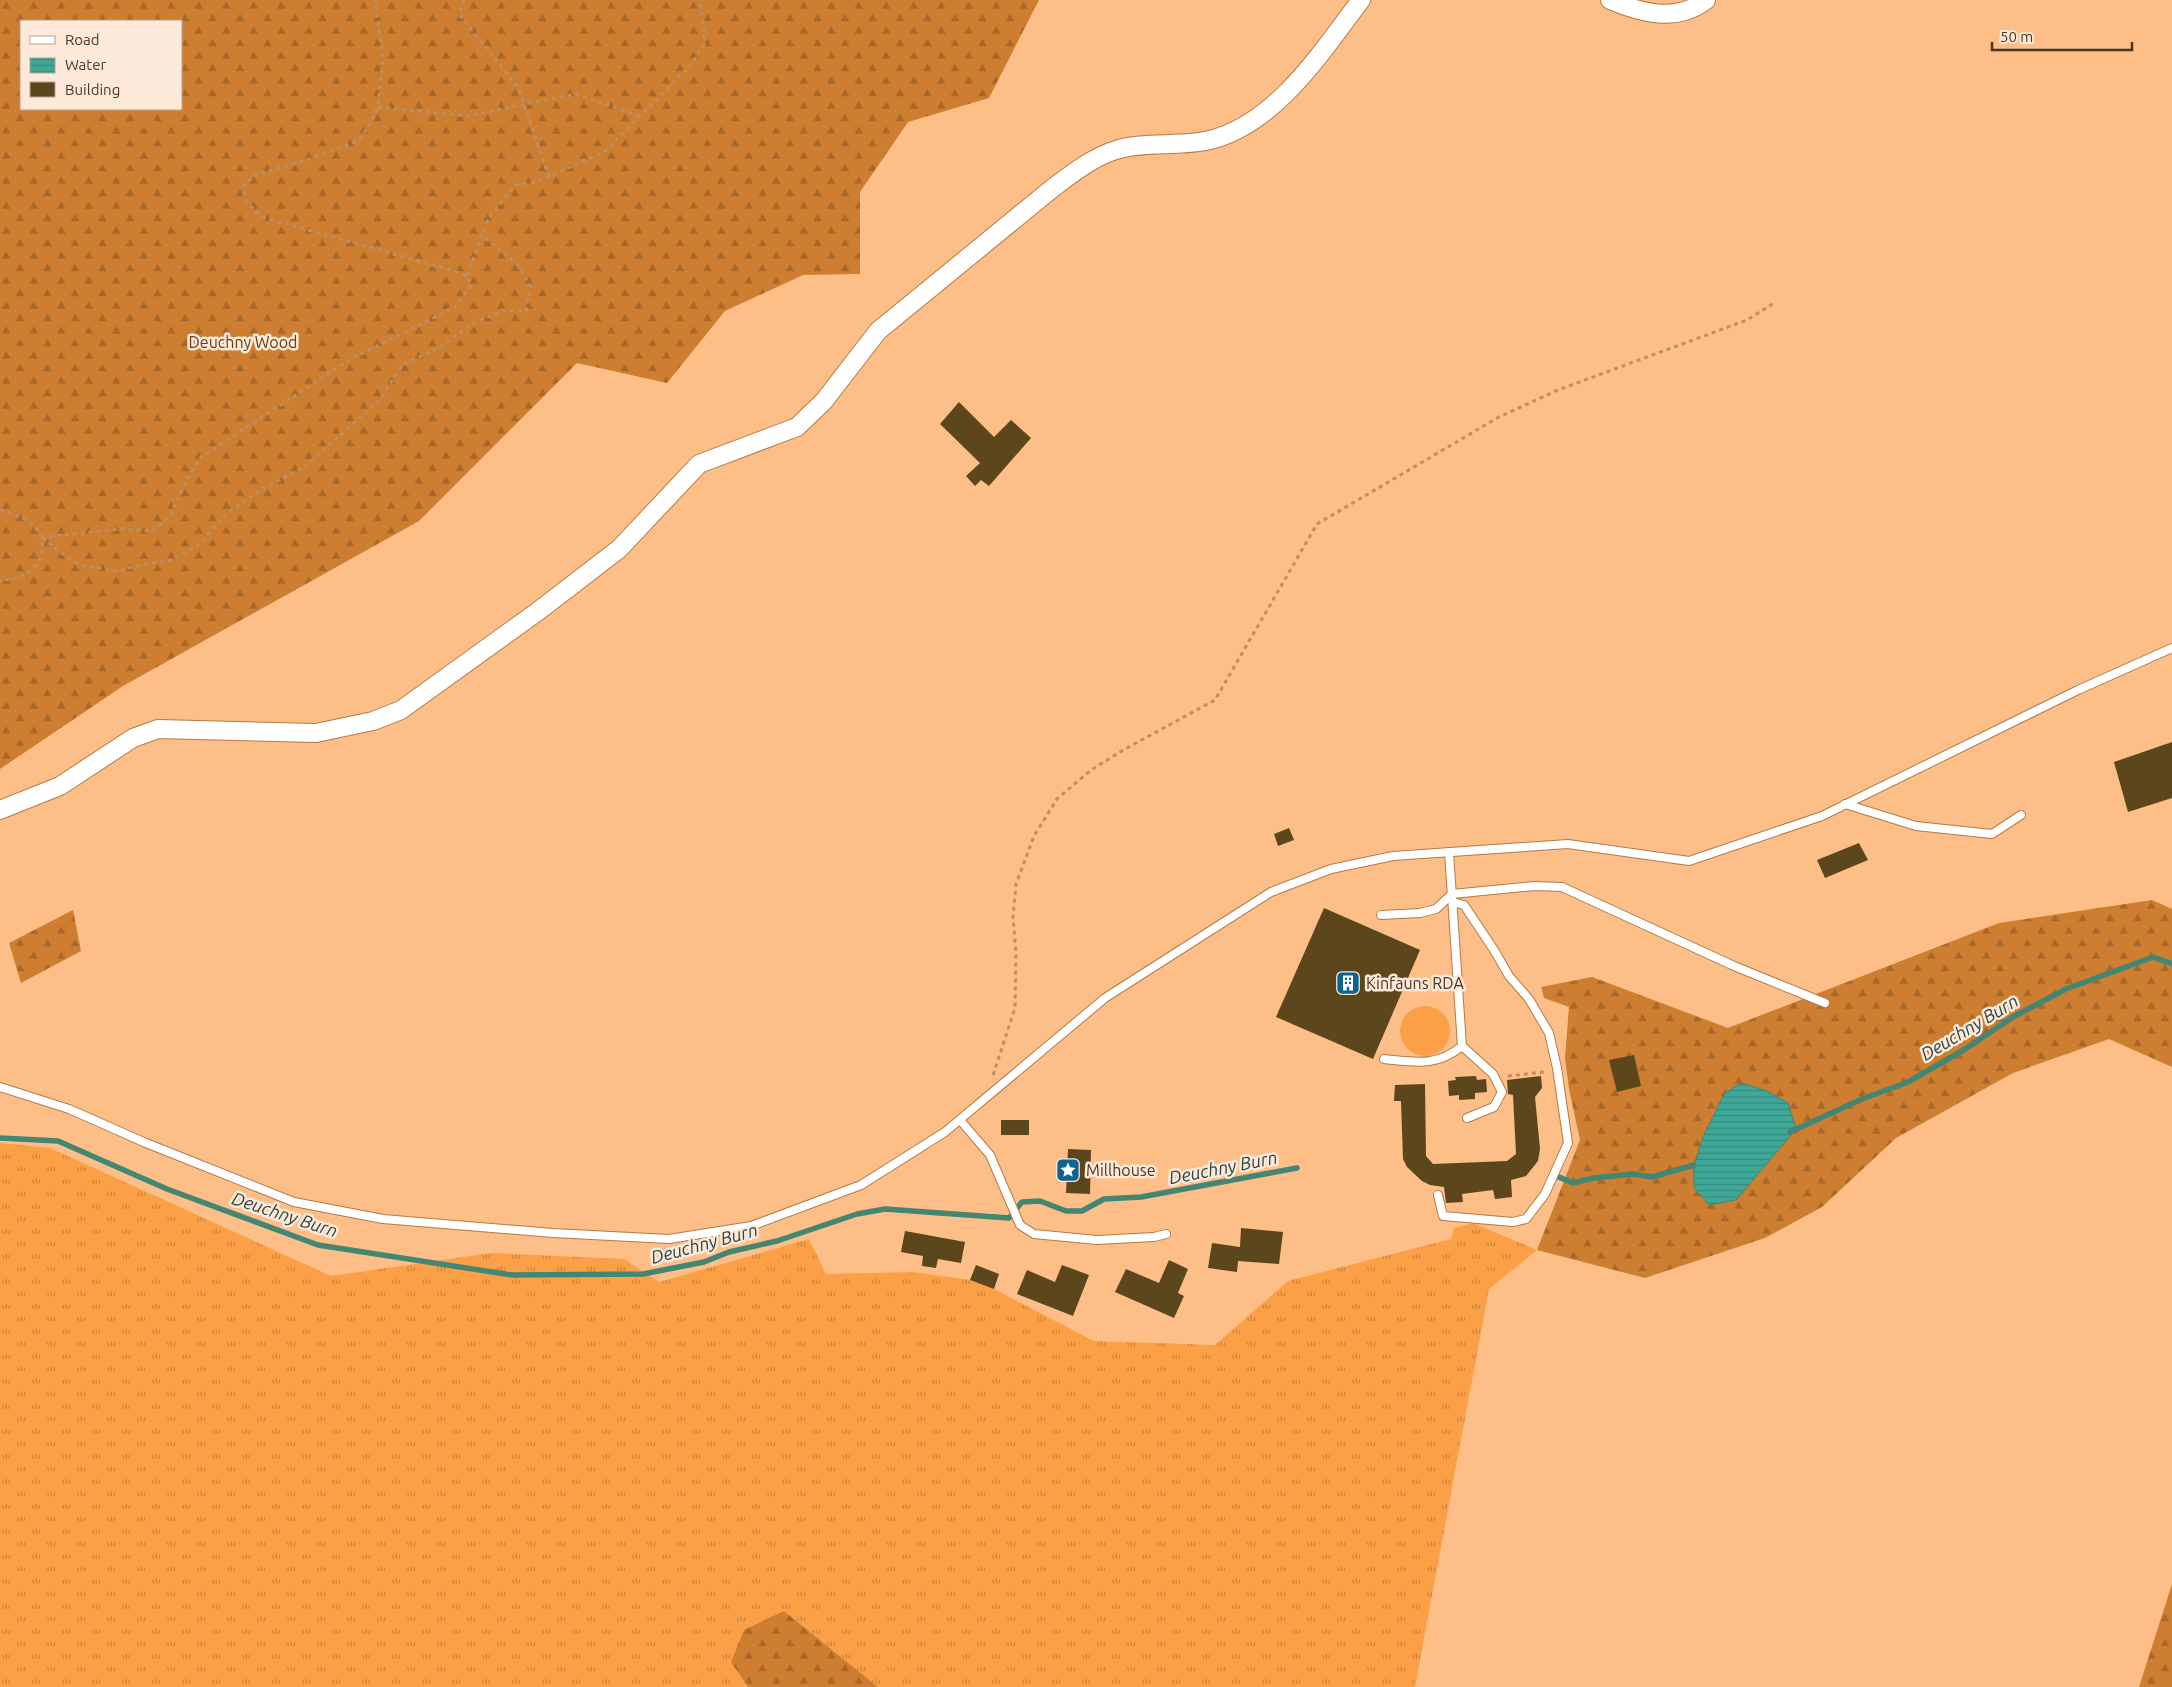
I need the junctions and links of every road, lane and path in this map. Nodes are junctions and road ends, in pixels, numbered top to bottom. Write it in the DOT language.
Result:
graph roads {
  1 [pos="375,0"];
  2 [pos="464,0"];
  3 [pos="699,0"];
  4 [pos="1361,0"];
  5 [pos="1610,0"];
  6 [pos="1706,0"];
  7 [pos="524,104"];
  8 [pos="378,107"];
  9 [pos="640,116"];
  10 [pos="549,177"];
  11 [pos="482,235"];
  12 [pos="466,276"];
  13 [pos="1774,303"];
  14 [pos="0,510"];
  15 [pos="41,537"];
  16 [pos="0,581"];
  17 [pos="2172,648"];
  18 [pos="1845,804"];
  19 [pos="0,810"];
  20 [pos="2020,815"];
  21 [pos="1449,852"];
  22 [pos="1452,898"];
  23 [pos="1381,915"];
  24 [pos="1825,1003"];
  25 [pos="1462,1046"];
  26 [pos="1384,1059"];
  27 [pos="1542,1072"];
  28 [pos="1522,1074"];
  29 [pos="0,1087"];
  30 [pos="987,1097"];
  31 [pos="1467,1118"];
  32 [pos="960,1120"];
  33 [pos="1438,1195"];
  34 [pos="1166,1234"];
  1 -- 8 [label="path"];
  2 -- 7 [label="path"];
  3 -- 9 [label="path"];
  4 -- 19 [label="street"];
  5 -- 6 [label="street"];
  7 -- 8 [label="path"];
  7 -- 9 [label="path"];
  7 -- 10 [label="path"];
  8 -- 12 [label="path"];
  9 -- 10 [label="path"];
  10 -- 11 [label="path"];
  11 -- 12 [label="path"];
  11 -- 15 [label="path"];
  12 -- 15 [label="path"];
  13 -- 30 [label="path"];
  14 -- 15 [label="path"];
  15 -- 16 [label="path"];
  17 -- 18 [label="lane"];
  18 -- 20 [label="lane"];
  18 -- 21 [label="lane"];
  21 -- 22 [label="lane"];
  21 -- 30 [label="lane"];
  22 -- 23 [label="lane"];
  22 -- 24 [label="lane"];
  22 -- 25 [label="lane"];
  22 -- 33 [label="lane"];
  25 -- 26 [label="lane"];
  25 -- 31 [label="lane"];
  27 -- 28 [label="path"];
  29 -- 32 [label="lane"];
  30 -- 32 [label="lane"];
  32 -- 34 [label="lane"];
}
